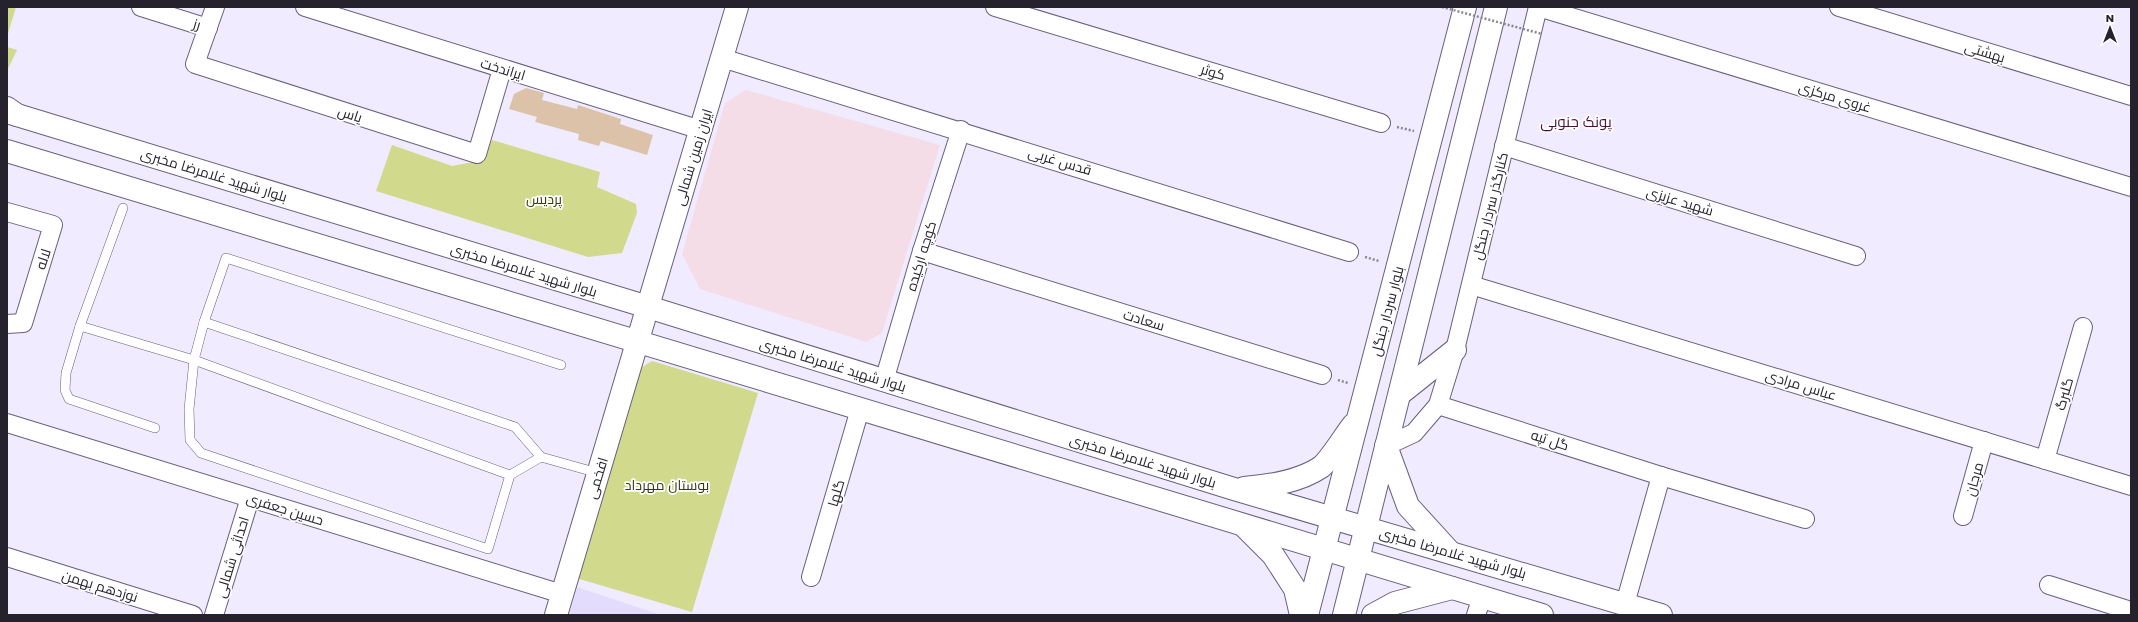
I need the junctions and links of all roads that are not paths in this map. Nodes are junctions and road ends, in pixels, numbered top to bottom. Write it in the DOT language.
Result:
graph roads {
  1 [pos="141,7"];
  2 [pos="215,7"];
  3 [pos="305,7"];
  4 [pos="737,7"];
  5 [pos="995,7"];
  6 [pos="1466,7"];
  7 [pos="1496,7"];
  8 [pos="1538,7"];
  9 [pos="1839,7"];
  10 [pos="208,28"];
  11 [pos="722,58"];
  12 [pos="502,69"];
  13 [pos="2131,96"];
  14 [pos="10,112"];
  15 [pos="1381,123"];
  16 [pos="701,130"];
  17 [pos="961,130"];
  18 [pos="1504,146"];
  19 [pos="7,151"];
  20 [pos="2131,187"];
  21 [pos="123,208"];
  22 [pos="7,212"];
  23 [pos="922,251"];
  24 [pos="1349,252"];
  25 [pos="1856,256"];
  26 [pos="1471,285"];
  27 [pos="648,307"];
  28 [pos="204,322"];
  29 [pos="7,324"];
  30 [pos="80,326"];
  31 [pos="2083,327"];
  32 [pos="638,342"];
  33 [pos="1455,350"];
  34 [pos="194,360"];
  35 [pos="561,365"];
  36 [pos="1322,375"];
  37 [pos="884,381"];
  38 [pos="1401,393"];
  39 [pos="1438,405"];
  40 [pos="860,409"];
  41 [pos="1359,416"];
  42 [pos="7,423"];
  43 [pos="155,428"];
  44 [pos="1984,442"];
  45 [pos="1386,446"];
  46 [pos="541,457"];
  47 [pos="2045,460"];
  48 [pos="598,472"];
  49 [pos="510,475"];
  50 [pos="1661,476"];
  51 [pos="2131,486"];
  52 [pos="1234,489"];
  53 [pos="250,498"];
  54 [pos="1963,516"];
  55 [pos="1333,518"];
  56 [pos="1805,519"];
  57 [pos="1241,524"];
  58 [pos="1367,528"];
  59 [pos="1324,549"];
  60 [pos="1449,551"];
  61 [pos="7,557"];
  62 [pos="1359,560"];
  63 [pos="811,577"];
  64 [pos="2049,585"];
  65 [pos="1452,588"];
  66 [pos="562,594"];
  67 [pos="1625,604"];
  68 [pos="1479,606"];
  69 [pos="2131,611"];
  70 [pos="193,615"];
  71 [pos="214,615"];
  72 [pos="556,615"];
  73 [pos="1301,615"];
  74 [pos="1307,615"];
  75 [pos="1344,615"];
  76 [pos="1373,615"];
  77 [pos="1542,615"];
  78 [pos="1660,615"];
  1 -- 10 [label="street, رز"];
  2 -- 10 [label="street, یاس"];
  3 -- 12 [label="street, ایراندخت"];
  4 -- 11 [label="main road, ایران زمین شمالی"];
  5 -- 15 [label="street, کوثر"];
  6 -- 41 [label="main road, بلوار سردار جنگل"];
  7 -- 38 [label="main road"];
  8 -- 18 [label="street, کنارگذر سردار جنگل"];
  8 -- 20 [label="street, غروی مرکزی"];
  9 -- 13 [label="street, بهشتی"];
  10 -- 12 [label="street, یاس"];
  11 -- 16 [label="main road, ایران زمین شمالی"];
  11 -- 17 [label="street, قدس غربی"];
  12 -- 16 [label="street, ایراندخت"];
  14 -- 27 [label="main road, بلوار شهید غلامرضا مخبری"];
  16 -- 27 [label="main road, ایران زمین شمالی"];
  17 -- 23 [label="street, کوچه ارکیده"];
  17 -- 24 [label="street, قدس غربی"];
  18 -- 25 [label="street, شهید عزیزی"];
  18 -- 26 [label="street, کنارگذر سردار جنگل"];
  19 -- 32 [label="main road"];
  21 -- 30 [label="lane"];
  22 -- 29 [label="street, لاله"];
  23 -- 36 [label="street, سعادت"];
  23 -- 37 [label="street, کوچه ارکیده"];
  26 -- 33 [label="street, کنارگذر سردار جنگل"];
  26 -- 44 [label="street, عباس مرادی"];
  27 -- 32 [label="main road, ایران زمین شمالی"];
  27 -- 37 [label="main road, بلوار شهید غلامرضا مخبری"];
  28 -- 34 [label="lane"];
  28 -- 35 [label="lane"];
  28 -- 46 [label="lane"];
  30 -- 34 [label="lane"];
  30 -- 43 [label="lane"];
  31 -- 47 [label="street, گلبرگ"];
  32 -- 40 [label="main road"];
  32 -- 48 [label="main road, افخمی"];
  33 -- 38 [label="main road"];
  33 -- 39 [label="street, کنارگذر سردار جنگل"];
  34 -- 49 [label="lane"];
  34 -- 49 [label="lane"];
  37 -- 52 [label="main road, بلوار شهید غلامرضا مخبری"];
  38 -- 45 [label="main road"];
  39 -- 45 [label="street"];
  39 -- 50 [label="street, گل تپه"];
  40 -- 57 [label="main road"];
  40 -- 63 [label="street, گلها"];
  41 -- 52 [label="main road"];
  41 -- 55 [label="main road, بلوار سردار جنگل"];
  42 -- 53 [label="street, حسین جعفری"];
  44 -- 47 [label="street, عباس مرادی"];
  44 -- 54 [label="street, مرجان"];
  45 -- 58 [label="main road"];
  45 -- 60 [label="main road"];
  46 -- 48 [label="lane"];
  46 -- 49 [label="lane"];
  47 -- 51 [label="street, عباس مرادی"];
  48 -- 66 [label="main road, افخمی"];
  50 -- 56 [label="street, گل تپه"];
  50 -- 67 [label="street"];
  52 -- 55 [label="main road, بلوار شهید غلامرضا مخبری"];
  53 -- 66 [label="street, حسین جعفری"];
  53 -- 71 [label="street, احداثی شمالی"];
  55 -- 58 [label="main road, بلوار شهید غلامرضا مخبری"];
  55 -- 59 [label="main road, بلوار سردار جنگل"];
  57 -- 59 [label="main road"];
  57 -- 73 [label="main road"];
  58 -- 60 [label="main road, بلوار شهید غلامرضا مخبری"];
  58 -- 62 [label="main road"];
  59 -- 62 [label="main road"];
  59 -- 74 [label="main road, بلوار سردار جنگل"];
  60 -- 67 [label="main road, بلوار شهید غلامرضا مخبری"];
  61 -- 70 [label="street, نوزدهم بهمن"];
  62 -- 65 [label="main road"];
  62 -- 75 [label="main road"];
  64 -- 69 [label="street"];
  65 -- 68 [label="main road"];
  65 -- 76 [label="main road"];
  66 -- 72 [label="main road, افخمی"];
  67 -- 78 [label="main road, بلوار شهید غلامرضا مخبری"];
  68 -- 77 [label="main road"];
}
